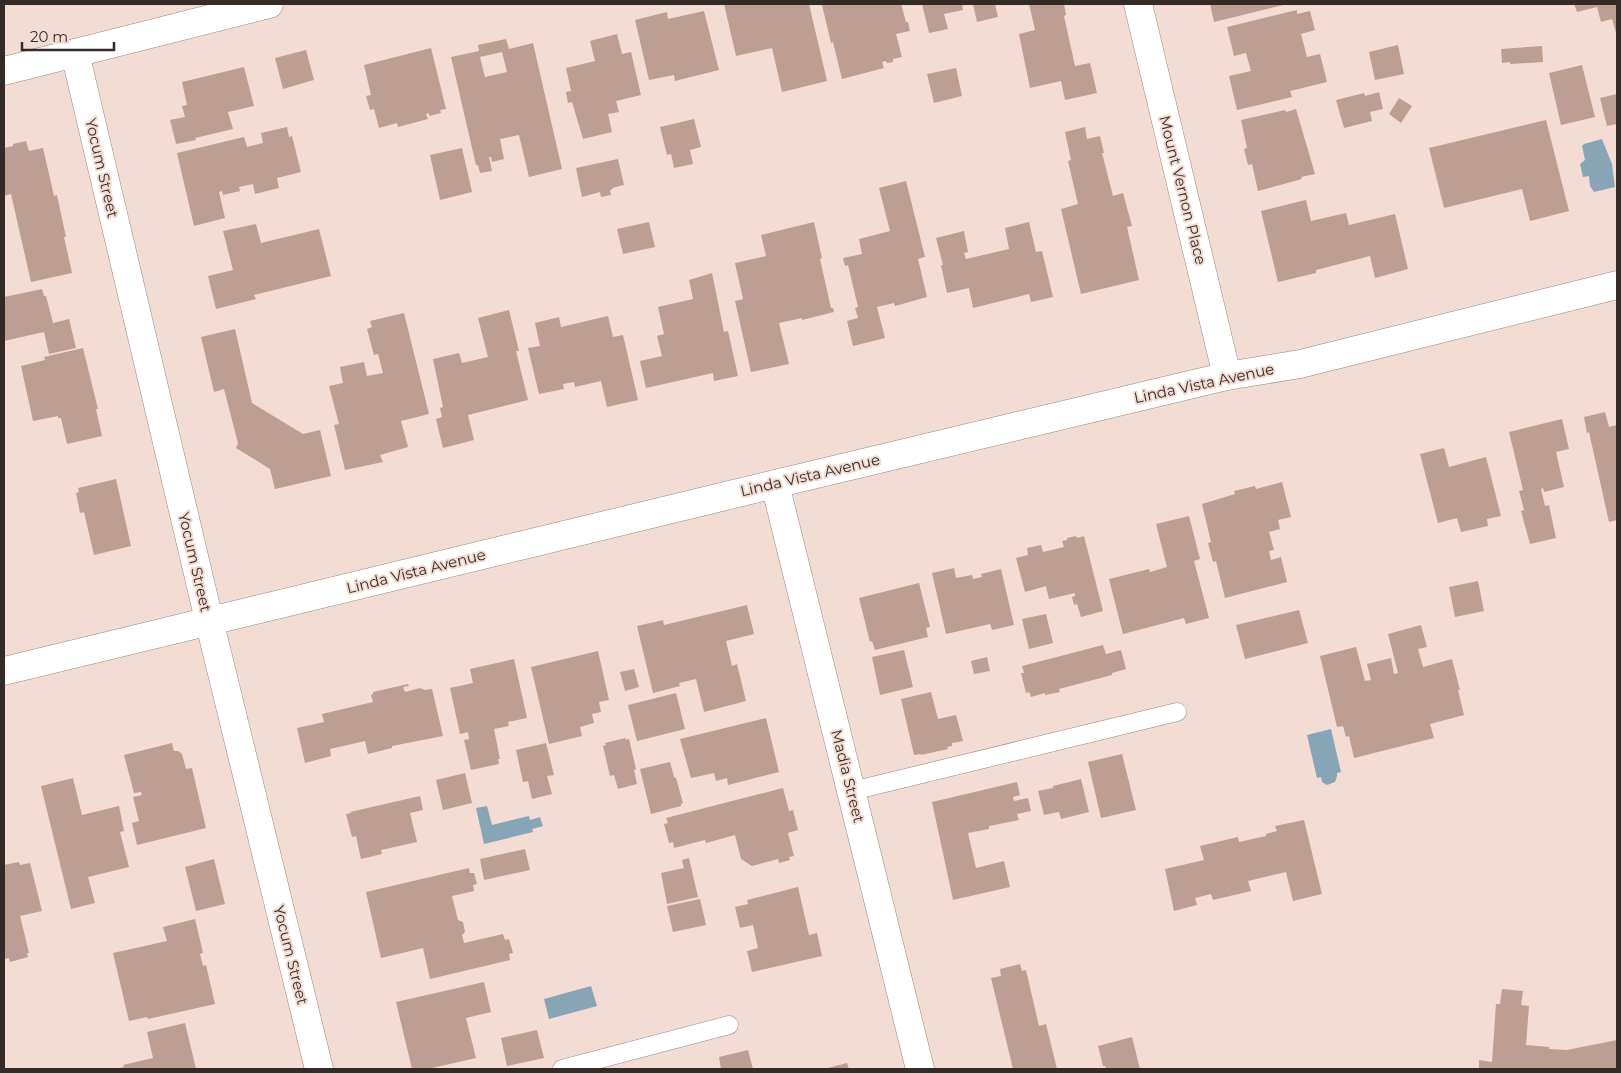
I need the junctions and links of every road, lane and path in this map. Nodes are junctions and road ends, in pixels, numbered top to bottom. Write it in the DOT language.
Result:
graph roads {
  1 [pos="268,4"];
  2 [pos="1138,4"];
  3 [pos="75,53"];
  4 [pos="4,71"];
  5 [pos="1617,285"];
  6 [pos="1228,376"];
  7 [pos="775,484"];
  8 [pos="209,620"];
  9 [pos="4,671"];
  10 [pos="1177,712"];
  11 [pos="852,791"];
  12 [pos="729,1025"];
  13 [pos="319,1069"];
  14 [pos="562,1069"];
  15 [pos="920,1069"];
  1 -- 3 [label="street"];
  2 -- 6 [label="street, Mount Vernon Place"];
  3 -- 4 [label="street"];
  3 -- 8 [label="street, Yocum Street"];
  5 -- 6 [label="street, Linda Vista Avenue"];
  6 -- 7 [label="street, Linda Vista Avenue"];
  7 -- 8 [label="street, Linda Vista Avenue"];
  7 -- 11 [label="street, Madia Street"];
  8 -- 9 [label="street, Linda Vista Avenue"];
  8 -- 13 [label="street, Yocum Street"];
  10 -- 11 [label="lane"];
  11 -- 15 [label="street, Madia Street"];
  12 -- 14 [label="lane"];
}
